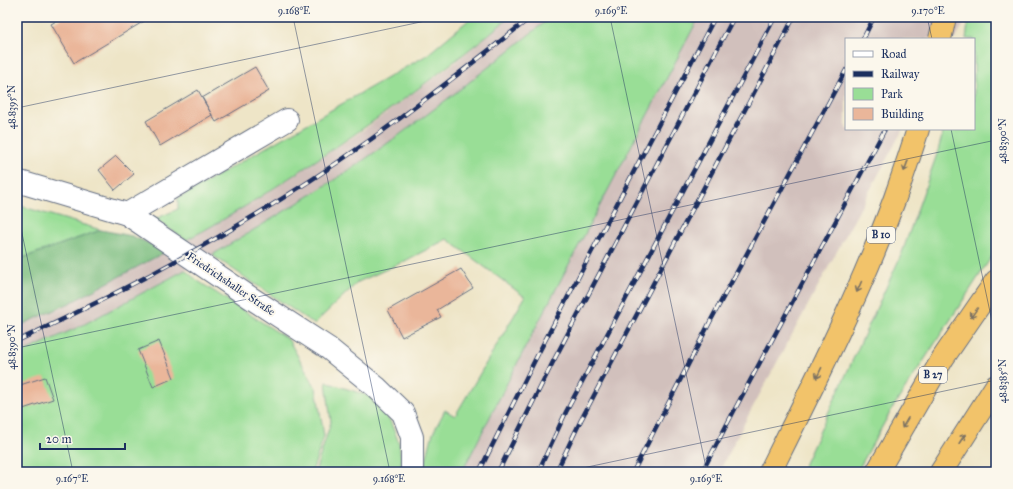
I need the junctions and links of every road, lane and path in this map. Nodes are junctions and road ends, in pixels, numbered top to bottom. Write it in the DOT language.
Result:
graph roads {
  1 [pos="944,17"];
  2 [pos="940,38"];
  3 [pos="287,120"];
  4 [pos="918,130"];
  5 [pos="17,181"];
  6 [pos="127,214"];
  7 [pos="996,281"];
  8 [pos="996,386"];
  9 [pos="412,472"];
  10 [pos="770,472"];
  11 [pos="877,472"];
  12 [pos="941,472"];
  1 -- 2 [label="highway, bridge"];
  3 -- 6 [label="street"];
  4 -- 10 [label="highway, B 10, one-way"];
  5 -- 6 [label="street, Friedrichshaller Straße"];
  6 -- 9 [label="street, Friedrichshaller Straße"];
  7 -- 11 [label="highway, B 27, one-way"];
  12 -- 8 [label="highway, one-way"];
}
